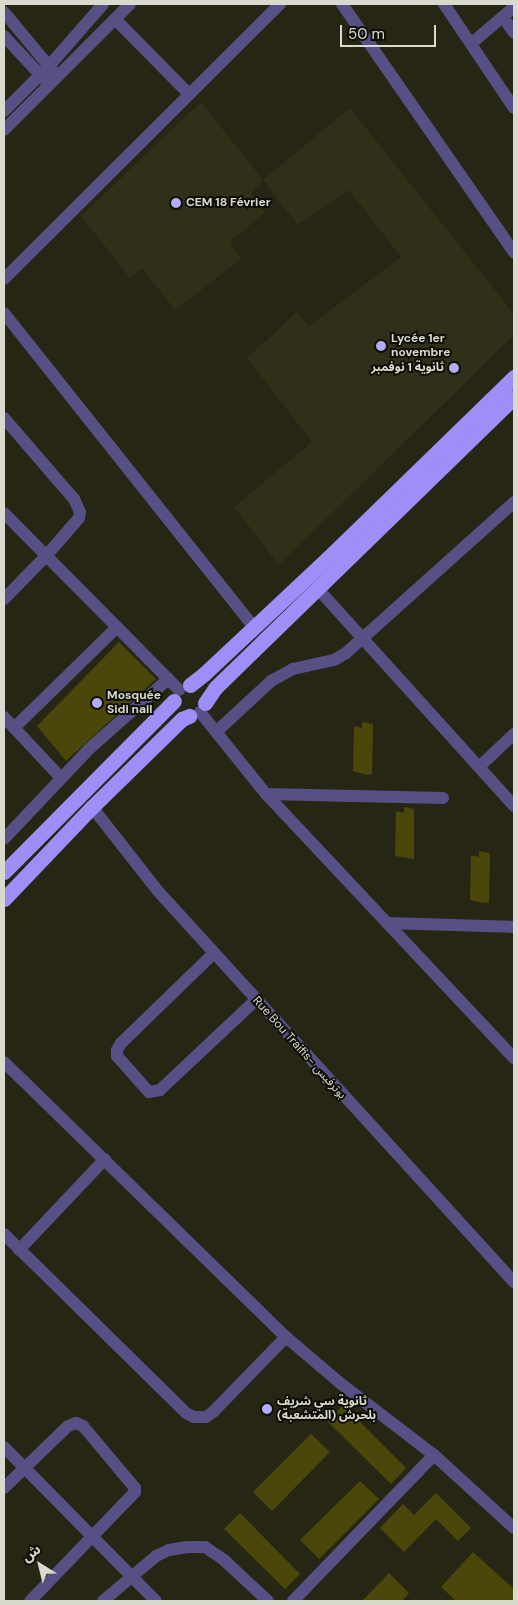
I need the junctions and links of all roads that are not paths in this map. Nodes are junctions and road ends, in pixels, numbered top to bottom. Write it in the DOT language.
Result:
graph roads {
  1 [pos="103,4"];
  2 [pos="130,4"];
  3 [pos="280,4"];
  4 [pos="342,4"];
  5 [pos="444,4"];
  6 [pos="514,7"];
  7 [pos="4,12"];
  8 [pos="503,17"];
  9 [pos="115,19"];
  10 [pos="514,33"];
  11 [pos="4,36"];
  12 [pos="472,44"];
  13 [pos="44,70"];
  14 [pos="54,81"];
  15 [pos="188,93"];
  16 [pos="514,108"];
  17 [pos="4,111"];
  18 [pos="4,130"];
  19 [pos="514,252"];
  20 [pos="4,279"];
  21 [pos="4,313"];
  22 [pos="514,377"];
  23 [pos="514,397"];
  24 [pos="4,418"];
  25 [pos="514,502"];
  26 [pos="4,512"];
  27 [pos="46,556"];
  28 [pos="318,589"];
  29 [pos="4,599"];
  30 [pos="254,626"];
  31 [pos="117,627"];
  32 [pos="362,640"];
  33 [pos="168,679"];
  34 [pos="181,692"];
  35 [pos="198,710"];
  36 [pos="4,717"];
  37 [pos="15,727"];
  38 [pos="216,732"];
  39 [pos="514,734"];
  40 [pos="480,766"];
  41 [pos="61,778"];
  42 [pos="266,794"];
  43 [pos="443,798"];
  44 [pos="514,806"];
  45 [pos="92,808"];
  46 [pos="4,839"];
  47 [pos="4,872"];
  48 [pos="4,899"];
  49 [pos="387,923"];
  50 [pos="514,927"];
  51 [pos="213,954"];
  52 [pos="256,1000"];
  53 [pos="513,1055"];
  54 [pos="4,1062"];
  55 [pos="105,1159"];
  56 [pos="4,1234"];
  57 [pos="19,1250"];
  58 [pos="514,1282"];
  59 [pos="286,1337"];
  60 [pos="4,1447"];
  61 [pos="434,1455"];
  62 [pos="24,1468"];
  63 [pos="4,1488"];
  64 [pos="514,1528"];
  65 [pos="93,1537"];
  66 [pos="131,1576"];
  67 [pos="30,1601"];
  68 [pos="103,1601"];
  69 [pos="156,1601"];
  70 [pos="268,1601"];
  71 [pos="293,1601"];
  1 -- 13 [label="street"];
  2 -- 9 [label="street"];
  3 -- 15 [label="street"];
  4 -- 19 [label="street"];
  5 -- 12 [label="street"];
  6 -- 8 [label="street"];
  7 -- 13 [label="street"];
  8 -- 10 [label="street"];
  8 -- 12 [label="street"];
  9 -- 14 [label="street"];
  9 -- 15 [label="street"];
  11 -- 13 [label="street"];
  12 -- 16 [label="street"];
  13 -- 14 [label="street"];
  13 -- 17 [label="street"];
  14 -- 18 [label="street"];
  15 -- 20 [label="street"];
  21 -- 30 [label="street"];
  22 -- 30 [label="highway"];
  23 -- 28 [label="highway"];
  24 -- 27 [label="street"];
  25 -- 32 [label="street"];
  26 -- 27 [label="street"];
  27 -- 29 [label="street"];
  27 -- 31 [label="street"];
  28 -- 32 [label="street"];
  28 -- 35 [label="highway"];
  30 -- 34 [label="highway"];
  31 -- 33 [label="street"];
  31 -- 37 [label="street"];
  32 -- 38 [label="street"];
  32 -- 40 [label="street"];
  33 -- 34 [label="street"];
  33 -- 41 [label="street"];
  34 -- 35 [label="highway"];
  34 -- 35 [label="highway"];
  34 -- 47 [label="highway"];
  35 -- 38 [label="street"];
  35 -- 45 [label="highway"];
  36 -- 37 [label="street"];
  37 -- 41 [label="street"];
  38 -- 42 [label="street"];
  39 -- 40 [label="street"];
  40 -- 44 [label="street"];
  41 -- 46 [label="street"];
  42 -- 43 [label="street"];
  42 -- 49 [label="street"];
  45 -- 48 [label="highway"];
  45 -- 51 [label="street, Rue Bou Traifis- بوترفيس"];
  49 -- 50 [label="street"];
  49 -- 53 [label="street"];
  51 -- 52 [label="street, Rue Bou Traifis- بوترفيس"];
  51 -- 52 [label="street"];
  52 -- 58 [label="street, Rue Bou Traifis- بوترفيس"];
  54 -- 55 [label="street"];
  55 -- 57 [label="street"];
  55 -- 59 [label="street"];
  56 -- 57 [label="street"];
  57 -- 59 [label="street"];
  59 -- 61 [label="street"];
  60 -- 62 [label="street"];
  61 -- 64 [label="street"];
  61 -- 71 [label="street"];
  62 -- 63 [label="street"];
  62 -- 65 [label="street"];
  62 -- 65 [label="street"];
  65 -- 66 [label="street"];
  65 -- 67 [label="street"];
  66 -- 68 [label="street"];
  66 -- 69 [label="street"];
  66 -- 70 [label="street"];
}
